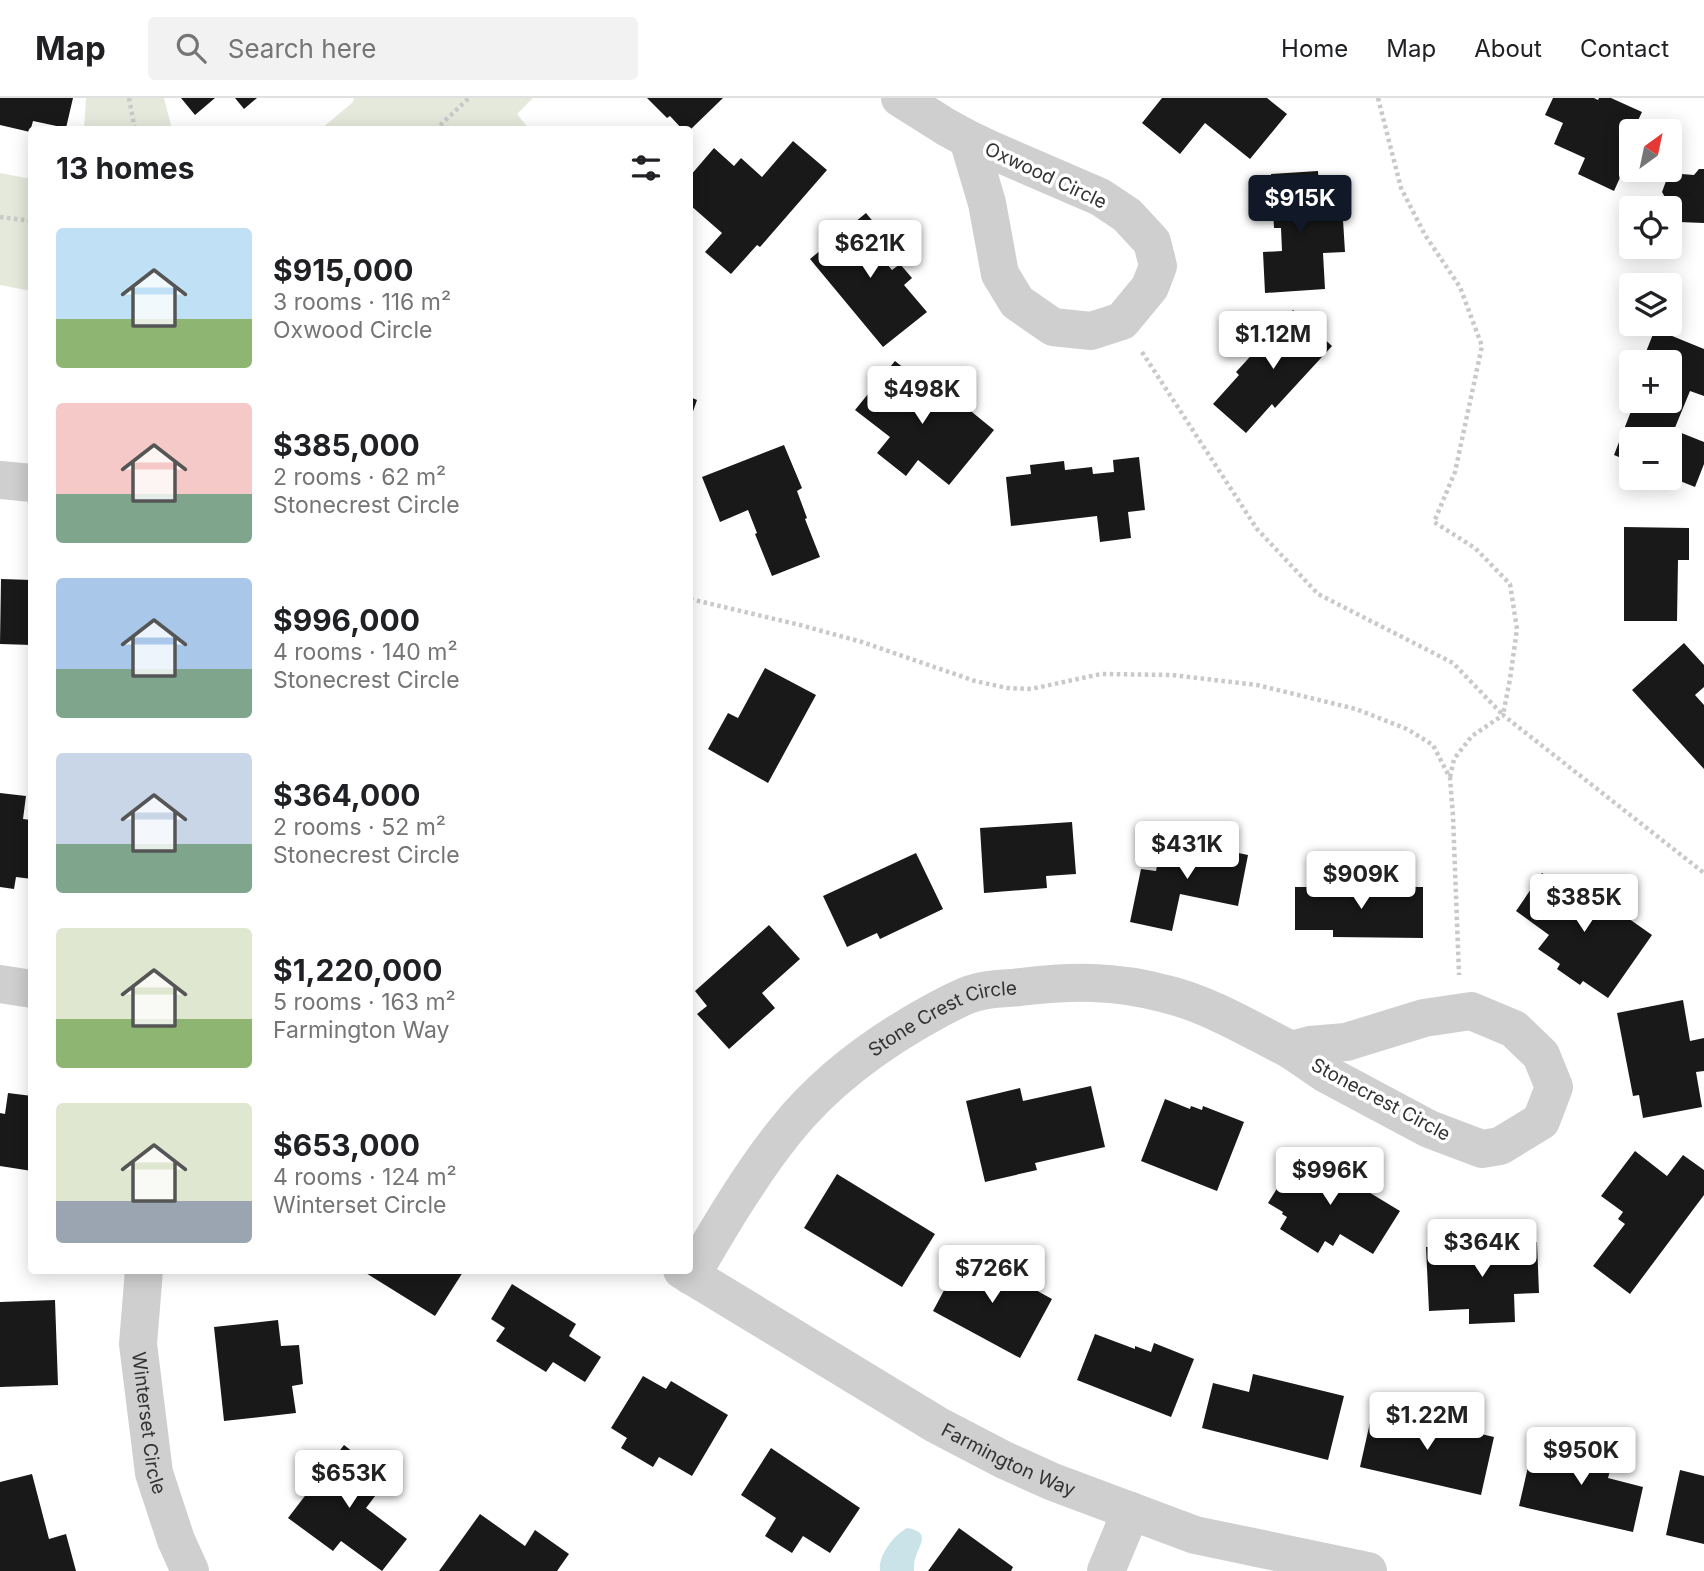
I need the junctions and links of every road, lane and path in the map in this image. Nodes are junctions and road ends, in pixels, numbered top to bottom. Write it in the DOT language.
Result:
graph roads {
  1 [pos="129,98"];
  2 [pos="469,98"];
  3 [pos="900,98"];
  4 [pos="1378,98"];
  5 [pos="134,126"];
  6 [pos="439,126"];
  7 [pos="968,138"];
  8 [pos="0,217"];
  9 [pos="28,220"];
  10 [pos="1122,321"];
  11 [pos="0,480"];
  12 [pos="28,483"];
  13 [pos="693,600"];
  14 [pos="1503,715"];
  15 [pos="1450,778"];
  16 [pos="1704,873"];
  17 [pos="0,984"];
  18 [pos="28,988"];
  19 [pos="1460,1013"];
  20 [pos="1291,1050"];
  21 [pos="693,1263"];
  22 [pos="144,1274"];
  23 [pos="688,1274"];
  24 [pos="1131,1511"];
  25 [pos="190,1571"];
  26 [pos="1106,1571"];
  27 [pos="1368,1571"];
  1 -- 5 [label="path"];
  2 -- 6 [label="path"];
  3 -- 7 [label="street, Oxwood Circle"];
  4 -- 14 [label="path"];
  7 -- 10 [label="street, Oxwood Circle"];
  7 -- 10 [label="street, Oxwood Circle"];
  8 -- 9 [label="path"];
  10 -- 14 [label="path"];
  11 -- 12 [label="street"];
  13 -- 15 [label="path"];
  14 -- 15 [label="path"];
  14 -- 16 [label="path"];
  15 -- 19 [label="path"];
  17 -- 18 [label="street"];
  19 -- 20 [label="street, Stonecrest Circle"];
  19 -- 20 [label="street, Stonecrest Circle"];
  20 -- 21 [label="street, Stone Crest Circle"];
  22 -- 25 [label="street, Winterset Circle"];
  23 -- 24 [label="street, Farmington Way"];
  24 -- 26 [label="street"];
  24 -- 27 [label="street, Farmington Way"];
}
